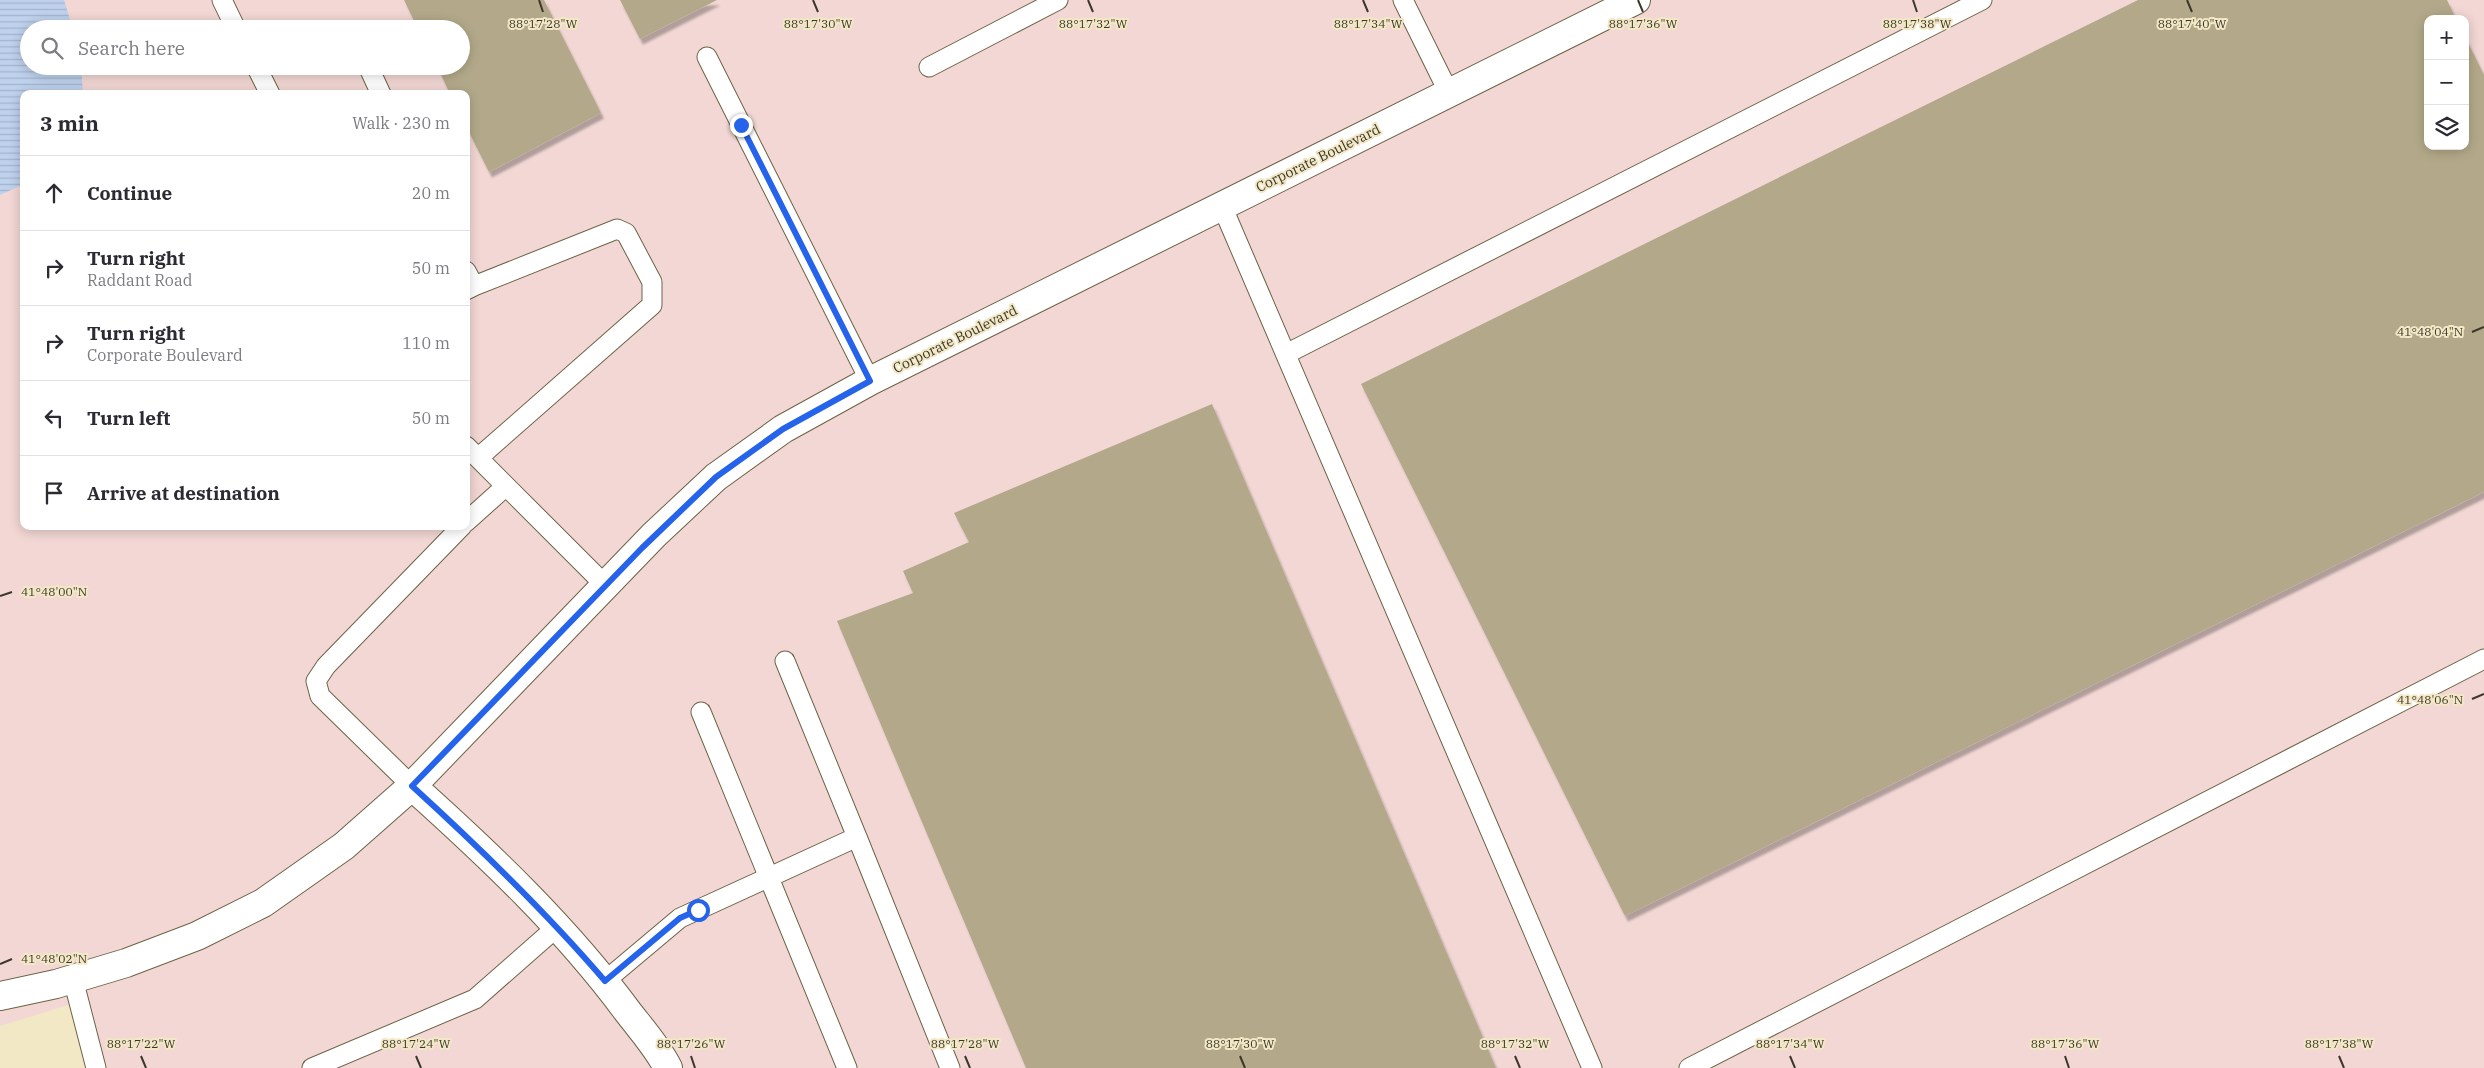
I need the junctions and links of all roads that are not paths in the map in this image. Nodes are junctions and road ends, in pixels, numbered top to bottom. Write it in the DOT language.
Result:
graph roads {
  1 [pos="222,0"];
  2 [pos="1058,0"];
  3 [pos="1403,0"];
  4 [pos="1636,0"];
  5 [pos="1982,0"];
  6 [pos="232,20"];
  7 [pos="707,57"];
  8 [pos="928,66"];
  9 [pos="260,75"];
  10 [pos="372,75"];
  11 [pos="268,90"];
  12 [pos="379,90"];
  13 [pos="1449,93"];
  14 [pos="1222,206"];
  15 [pos="470,282"];
  16 [pos="1286,354"];
  17 [pos="870,381"];
  18 [pos="472,452"];
  19 [pos="506,486"];
  20 [pos="470,518"];
  21 [pos="458,530"];
  22 [pos="605,585"];
  23 [pos="2484,659"];
  24 [pos="785,661"];
  25 [pos="701,712"];
  26 [pos="412,786"];
  27 [pos="857,837"];
  28 [pos="769,877"];
  29 [pos="558,926"];
  30 [pos="73,979"];
  31 [pos="605,981"];
  32 [pos="0,996"];
  33 [pos="96,1068"];
  34 [pos="312,1068"];
  35 [pos="668,1068"];
  36 [pos="847,1068"];
  37 [pos="950,1068"];
  38 [pos="1592,1068"];
  39 [pos="1689,1068"];
  1 -- 6 [label="lane"];
  2 -- 8 [label="lane"];
  3 -- 13 [label="lane"];
  4 -- 13 [label="street, Corporate Boulevard"];
  5 -- 16 [label="lane"];
  7 -- 17 [label="lane"];
  9 -- 11 [label="lane"];
  10 -- 12 [label="lane"];
  13 -- 14 [label="street, Corporate Boulevard"];
  14 -- 16 [label="lane"];
  14 -- 17 [label="street, Corporate Boulevard"];
  15 -- 18 [label="lane"];
  16 -- 38 [label="lane"];
  17 -- 22 [label="street, Corporate Boulevard"];
  18 -- 19 [label="lane"];
  19 -- 20 [label="lane"];
  19 -- 22 [label="lane"];
  21 -- 26 [label="lane"];
  22 -- 26 [label="street, Corporate Boulevard"];
  23 -- 39 [label="lane"];
  24 -- 27 [label="lane"];
  25 -- 28 [label="lane"];
  26 -- 29 [label="street"];
  26 -- 30 [label="street, Corporate Boulevard"];
  27 -- 28 [label="lane"];
  27 -- 37 [label="lane"];
  28 -- 31 [label="lane"];
  28 -- 36 [label="lane"];
  29 -- 31 [label="street"];
  29 -- 34 [label="lane"];
  30 -- 32 [label="street, Corporate Boulevard"];
  30 -- 33 [label="lane"];
  31 -- 35 [label="street"];
}
